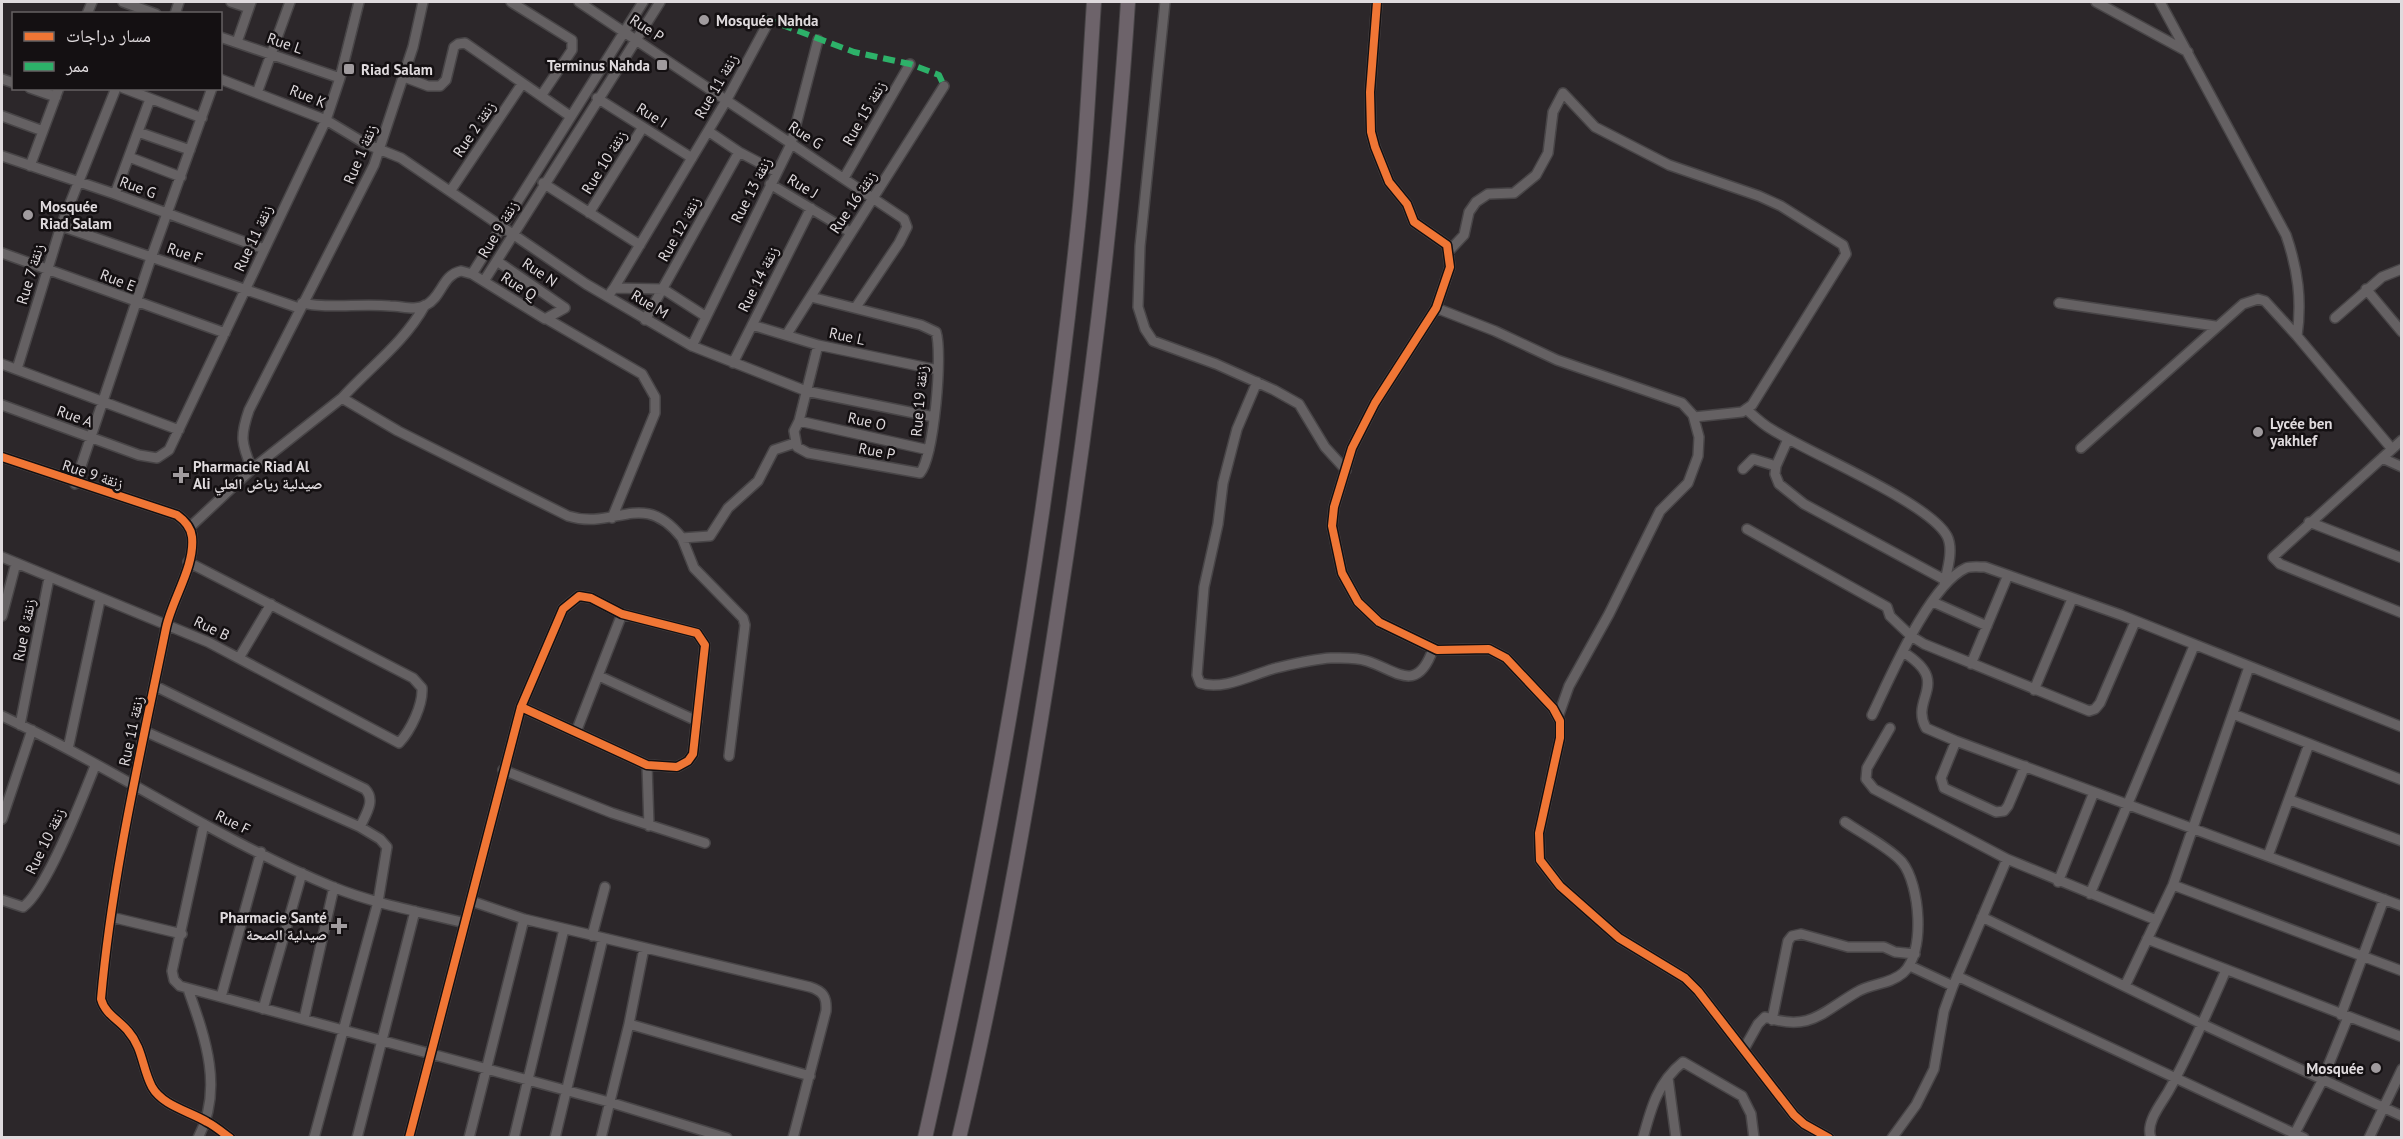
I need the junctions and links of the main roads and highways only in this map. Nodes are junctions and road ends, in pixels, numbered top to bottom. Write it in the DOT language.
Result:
graph roads {
  1 [pos="1094,2"];
  2 [pos="1128,2"];
  3 [pos="925,1137"];
  4 [pos="959,1137"];
  1 -- 3 [label="highway"];
  2 -- 4 [label="highway"];
}
